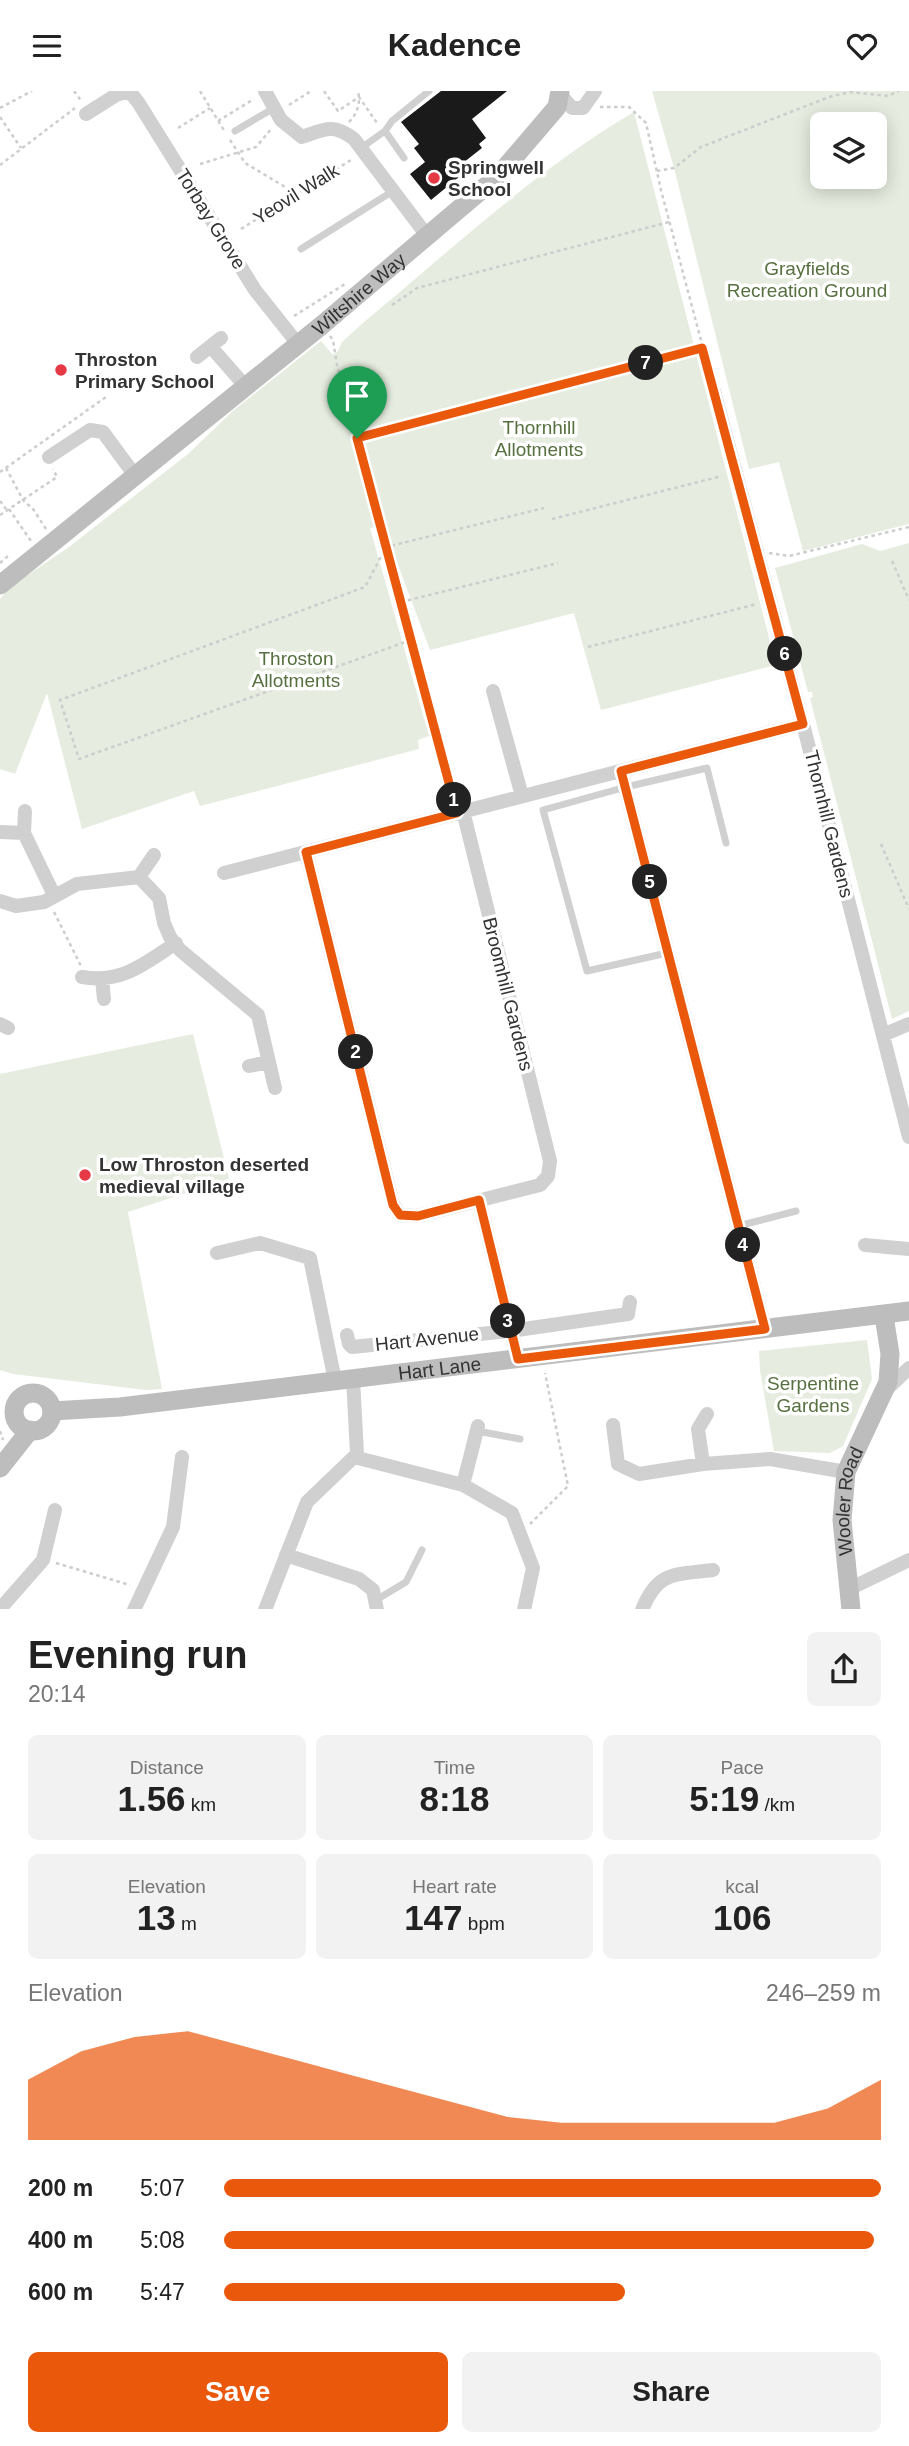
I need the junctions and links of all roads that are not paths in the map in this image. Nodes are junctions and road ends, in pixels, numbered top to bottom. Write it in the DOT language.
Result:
graph roads {
  1 [pos="128,91"];
  2 [pos="265,91"];
  3 [pos="429,91"];
  4 [pos="595,91"];
  5 [pos="560,93"];
  6 [pos="84,108"];
  7 [pos="275,115"];
  8 [pos="235,131"];
  9 [pos="385,131"];
  10 [pos="356,154"];
  11 [pos="404,158"];
  12 [pos="393,191"];
  13 [pos="428,237"];
  14 [pos="301,249"];
  15 [pos="298,344"];
  16 [pos="197,357"];
  17 [pos="246,387"];
  18 [pos="714,391"];
  19 [pos="49,457"];
  20 [pos="136,477"];
  21 [pos="0,585"];
  22 [pos="493,691"];
  23 [pos="803,724"];
  24 [pos="621,771"];
  25 [pos="626,787"];
  26 [pos="522,796"];
  27 [pos="25,811"];
  28 [pos="460,812"];
  29 [pos="0,832"];
  30 [pos="24,833"];
  31 [pos="726,843"];
  32 [pos="306,852"];
  33 [pos="154,855"];
  34 [pos="224,873"];
  35 [pos="139,877"];
  36 [pos="51,897"];
  37 [pos="0,901"];
  38 [pos="176,943"];
  39 [pos="668,953"];
  40 [pos="104,999"];
  41 [pos="909,1024"];
  42 [pos="883,1035"];
  43 [pos="269,1062"];
  44 [pos="249,1066"];
  45 [pos="275,1088"];
  46 [pos="909,1137"];
  47 [pos="479,1200"];
  48 [pos="796,1211"];
  49 [pos="738,1226"];
  50 [pos="865,1245"];
  51 [pos="909,1249"];
  52 [pos="217,1252"];
  53 [pos="630,1303"];
  54 [pos="909,1311"];
  55 [pos="884,1316"];
  56 [pos="765,1329"];
  57 [pos="510,1331"];
  58 [pos="347,1335"];
  59 [pos="518,1359"];
  60 [pos="909,1368"];
  61 [pos="344,1379"];
  62 [pos="885,1391"];
  63 [pos="7,1404"];
  64 [pos="52,1411"];
  65 [pos="707,1414"];
  66 [pos="613,1425"];
  67 [pos="477,1428"];
  68 [pos="30,1430"];
  69 [pos="520,1439"];
  70 [pos="182,1457"];
  71 [pos="354,1457"];
  72 [pos="703,1464"];
  73 [pos="0,1468"];
  74 [pos="846,1472"];
  75 [pos="463,1485"];
  76 [pos="55,1510"];
  77 [pos="422,1551"];
  78 [pos="286,1555"];
  79 [pos="909,1560"];
  80 [pos="713,1570"];
  81 [pos="847,1590"];
  82 [pos="375,1600"];
  83 [pos="0,1609"];
  84 [pos="134,1609"];
  85 [pos="265,1609"];
  86 [pos="524,1609"];
  87 [pos="642,1609"];
  88 [pos="851,1609"];
  1 -- 6 [label="street, Torbay Grove"];
  1 -- 15 [label="street, Torbay Grove"];
  2 -- 7 [label="street"];
  3 -- 9 [label="lane"];
  4 -- 5 [label="street"];
  5 -- 13 [label="street, Wiltshire Way"];
  7 -- 8 [label="lane"];
  7 -- 10 [label="street"];
  9 -- 10 [label="lane"];
  9 -- 11 [label="lane"];
  10 -- 12 [label="street"];
  12 -- 13 [label="street"];
  12 -- 14 [label="lane"];
  13 -- 15 [label="street, Wiltshire Way"];
  15 -- 17 [label="street, Wiltshire Way"];
  16 -- 17 [label="street"];
  17 -- 20 [label="street, Wiltshire Way"];
  18 -- 23 [label="street, Thornhill Gardens"];
  19 -- 20 [label="street"];
  20 -- 21 [label="street, Wiltshire Way"];
  22 -- 26 [label="street"];
  23 -- 24 [label="street"];
  23 -- 42 [label="street, Thornhill Gardens"];
  24 -- 25 [label="street"];
  24 -- 26 [label="street"];
  25 -- 31 [label="lane"];
  25 -- 39 [label="street"];
  25 -- 39 [label="lane"];
  26 -- 28 [label="street"];
  27 -- 30 [label="street"];
  28 -- 32 [label="street"];
  28 -- 47 [label="street, Broomhill Gardens"];
  29 -- 30 [label="street"];
  30 -- 36 [label="street"];
  32 -- 34 [label="street"];
  32 -- 47 [label="street"];
  33 -- 35 [label="street"];
  35 -- 36 [label="street"];
  35 -- 38 [label="street"];
  36 -- 37 [label="street"];
  38 -- 40 [label="street"];
  38 -- 43 [label="street"];
  39 -- 49 [label="street"];
  41 -- 42 [label="street"];
  42 -- 46 [label="street, Thornhill Gardens"];
  43 -- 44 [label="street"];
  43 -- 45 [label="street"];
  47 -- 57 [label="street"];
  48 -- 49 [label="lane"];
  49 -- 56 [label="street"];
  50 -- 51 [label="street"];
  52 -- 61 [label="street"];
  53 -- 57 [label="street, Hart Avenue"];
  54 -- 55 [label="street, Hart Lane"];
  55 -- 56 [label="street, Hart Lane"];
  55 -- 62 [label="street, Wooler Road"];
  56 -- 59 [label="street, Hart Lane"];
  57 -- 58 [label="street, Hart Avenue"];
  57 -- 59 [label="street"];
  59 -- 61 [label="street, Hart Lane"];
  60 -- 62 [label="street"];
  61 -- 64 [label="street, Hart Lane"];
  61 -- 71 [label="street"];
  62 -- 74 [label="street, Wooler Road"];
  63 -- 64 [label="street"];
  63 -- 68 [label="street"];
  64 -- 68 [label="street"];
  65 -- 72 [label="street"];
  66 -- 72 [label="street"];
  67 -- 69 [label="lane"];
  67 -- 75 [label="street"];
  68 -- 73 [label="street"];
  70 -- 84 [label="street"];
  71 -- 75 [label="street"];
  71 -- 78 [label="street"];
  72 -- 74 [label="street"];
  74 -- 81 [label="street, Wooler Road"];
  75 -- 86 [label="street"];
  76 -- 83 [label="street"];
  77 -- 82 [label="lane"];
  78 -- 82 [label="street"];
  78 -- 85 [label="street"];
  79 -- 81 [label="street"];
  80 -- 87 [label="street"];
  81 -- 88 [label="street, Wooler Road"];
}
